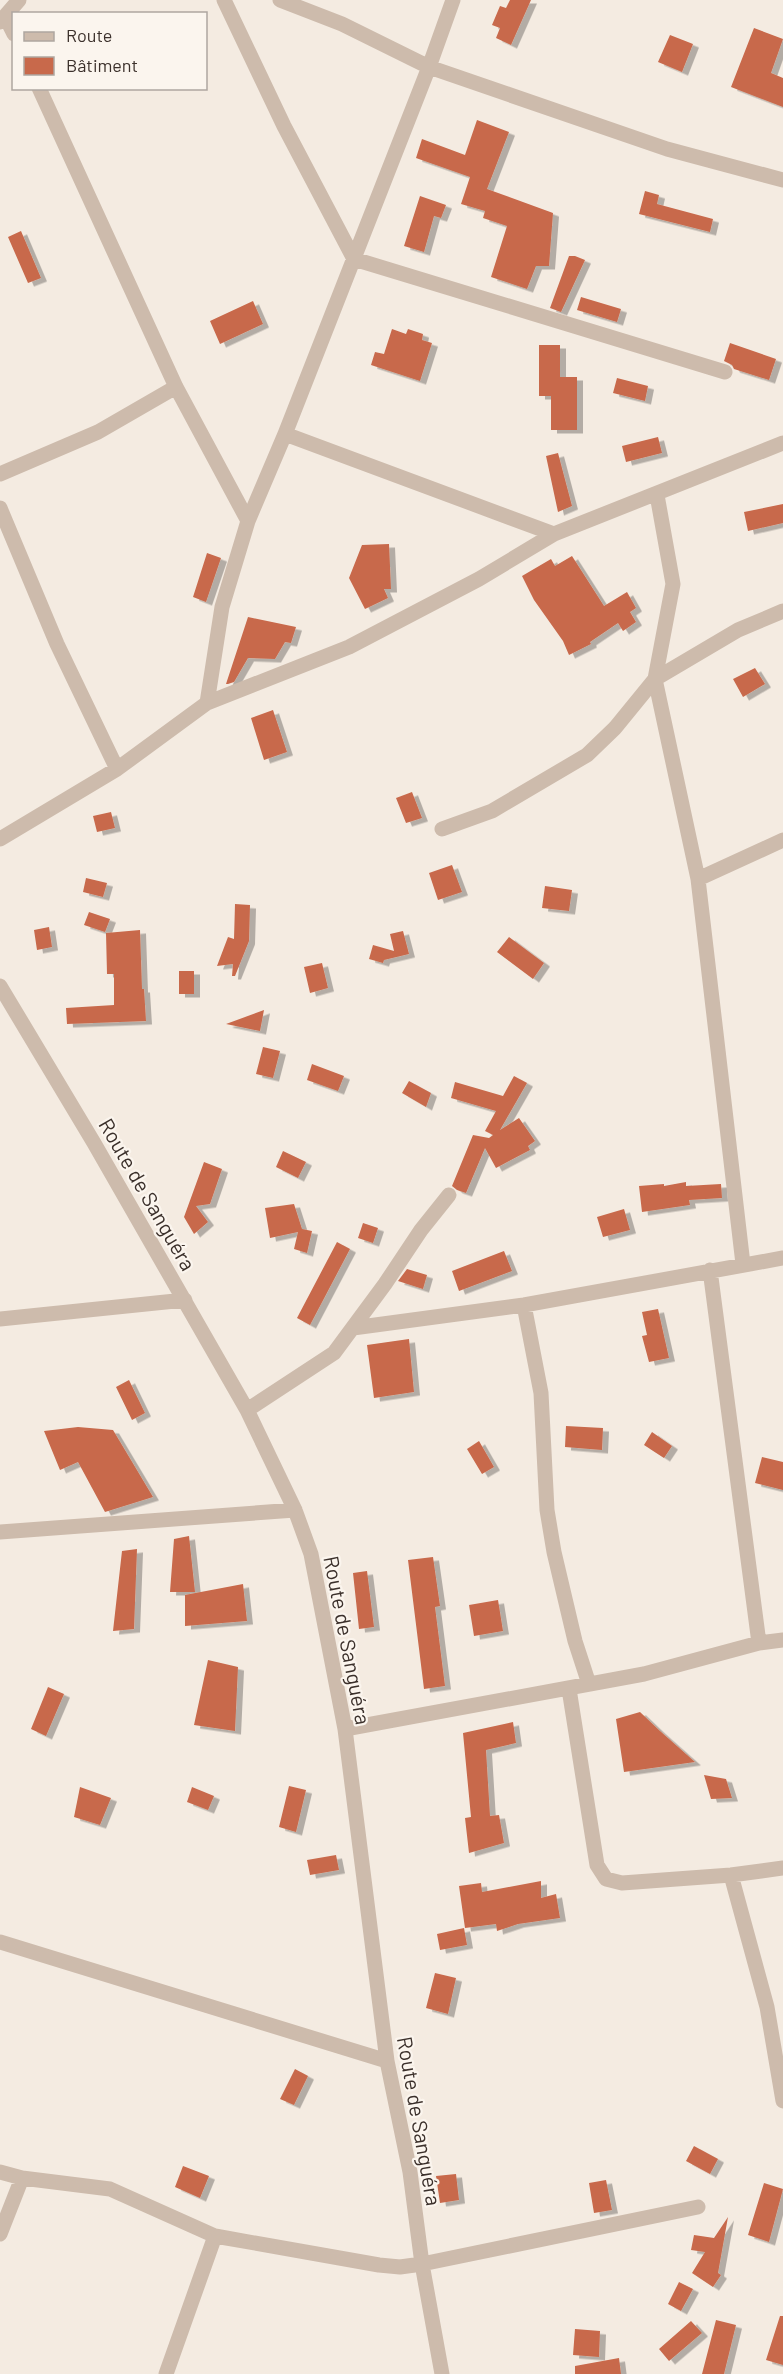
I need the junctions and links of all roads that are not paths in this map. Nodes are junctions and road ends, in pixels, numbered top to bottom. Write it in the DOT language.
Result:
graph roads {
  1 [pos="19,0"];
  2 [pos="224,0"];
  3 [pos="280,0"];
  4 [pos="453,0"];
  5 [pos="2,19"];
  6 [pos="12,32"];
  7 [pos="429,67"];
  8 [pos="40,90"];
  9 [pos="783,180"];
  10 [pos="354,259"];
  11 [pos="725,372"];
  12 [pos="176,387"];
  13 [pos="285,434"];
  14 [pos="783,442"];
  15 [pos="0,474"];
  16 [pos="657,495"];
  17 [pos="0,508"];
  18 [pos="248,521"];
  19 [pos="554,534"];
  20 [pos="783,611"];
  21 [pos="655,679"];
  22 [pos="207,704"];
  23 [pos="117,769"];
  24 [pos="442,829"];
  25 [pos="0,839"];
  26 [pos="783,840"];
  27 [pos="698,879"];
  28 [pos="0,986"];
  29 [pos="449,1194"];
  30 [pos="783,1258"];
  31 [pos="743,1264"];
  32 [pos="710,1270"];
  33 [pos="185,1299"];
  34 [pos="524,1305"];
  35 [pos="0,1319"];
  36 [pos="353,1328"];
  37 [pos="247,1410"];
  38 [pos="295,1509"];
  39 [pos="0,1533"];
  40 [pos="783,1640"];
  41 [pos="759,1643"];
  42 [pos="589,1684"];
  43 [pos="569,1689"];
  44 [pos="345,1729"];
  45 [pos="783,1868"];
  46 [pos="731,1875"];
  47 [pos="0,1942"];
  48 [pos="387,2061"];
  49 [pos="783,2101"];
  50 [pos="0,2172"];
  51 [pos="22,2178"];
  52 [pos="698,2207"];
  53 [pos="0,2234"];
  54 [pos="215,2236"];
  55 [pos="422,2264"];
  56 [pos="166,2374"];
  57 [pos="442,2374"];
  1 -- 5 [label="street"];
  2 -- 10 [label="street"];
  3 -- 7 [label="street"];
  4 -- 7 [label="street"];
  5 -- 6 [label="street"];
  7 -- 9 [label="street"];
  7 -- 10 [label="street"];
  8 -- 12 [label="street"];
  10 -- 11 [label="street"];
  10 -- 13 [label="street"];
  12 -- 15 [label="street"];
  12 -- 18 [label="street"];
  13 -- 18 [label="street"];
  13 -- 19 [label="street"];
  14 -- 16 [label="street"];
  16 -- 19 [label="street"];
  16 -- 21 [label="street"];
  17 -- 23 [label="street"];
  18 -- 22 [label="street"];
  19 -- 22 [label="street"];
  20 -- 21 [label="street"];
  21 -- 24 [label="street"];
  21 -- 27 [label="street"];
  22 -- 23 [label="street"];
  23 -- 25 [label="street"];
  26 -- 27 [label="street"];
  27 -- 31 [label="street"];
  28 -- 33 [label="street, Route de Sanguéra"];
  29 -- 36 [label="street"];
  30 -- 31 [label="street"];
  31 -- 32 [label="street"];
  32 -- 34 [label="street"];
  32 -- 41 [label="street"];
  33 -- 35 [label="street"];
  33 -- 37 [label="street, Route de Sanguéra"];
  34 -- 36 [label="street"];
  34 -- 42 [label="street"];
  36 -- 37 [label="street"];
  37 -- 38 [label="street, Route de Sanguéra"];
  38 -- 39 [label="street"];
  38 -- 44 [label="street, Route de Sanguéra"];
  40 -- 41 [label="street"];
  41 -- 42 [label="street"];
  42 -- 43 [label="street"];
  43 -- 44 [label="street"];
  43 -- 46 [label="street"];
  44 -- 48 [label="street, Route de Sanguéra"];
  45 -- 46 [label="street"];
  46 -- 49 [label="street"];
  47 -- 48 [label="street"];
  48 -- 55 [label="street, Route de Sanguéra"];
  50 -- 51 [label="street"];
  51 -- 53 [label="street"];
  51 -- 54 [label="street"];
  52 -- 55 [label="street"];
  54 -- 55 [label="street"];
  54 -- 56 [label="street"];
  55 -- 57 [label="street, Route de Sanguéra"];
}
